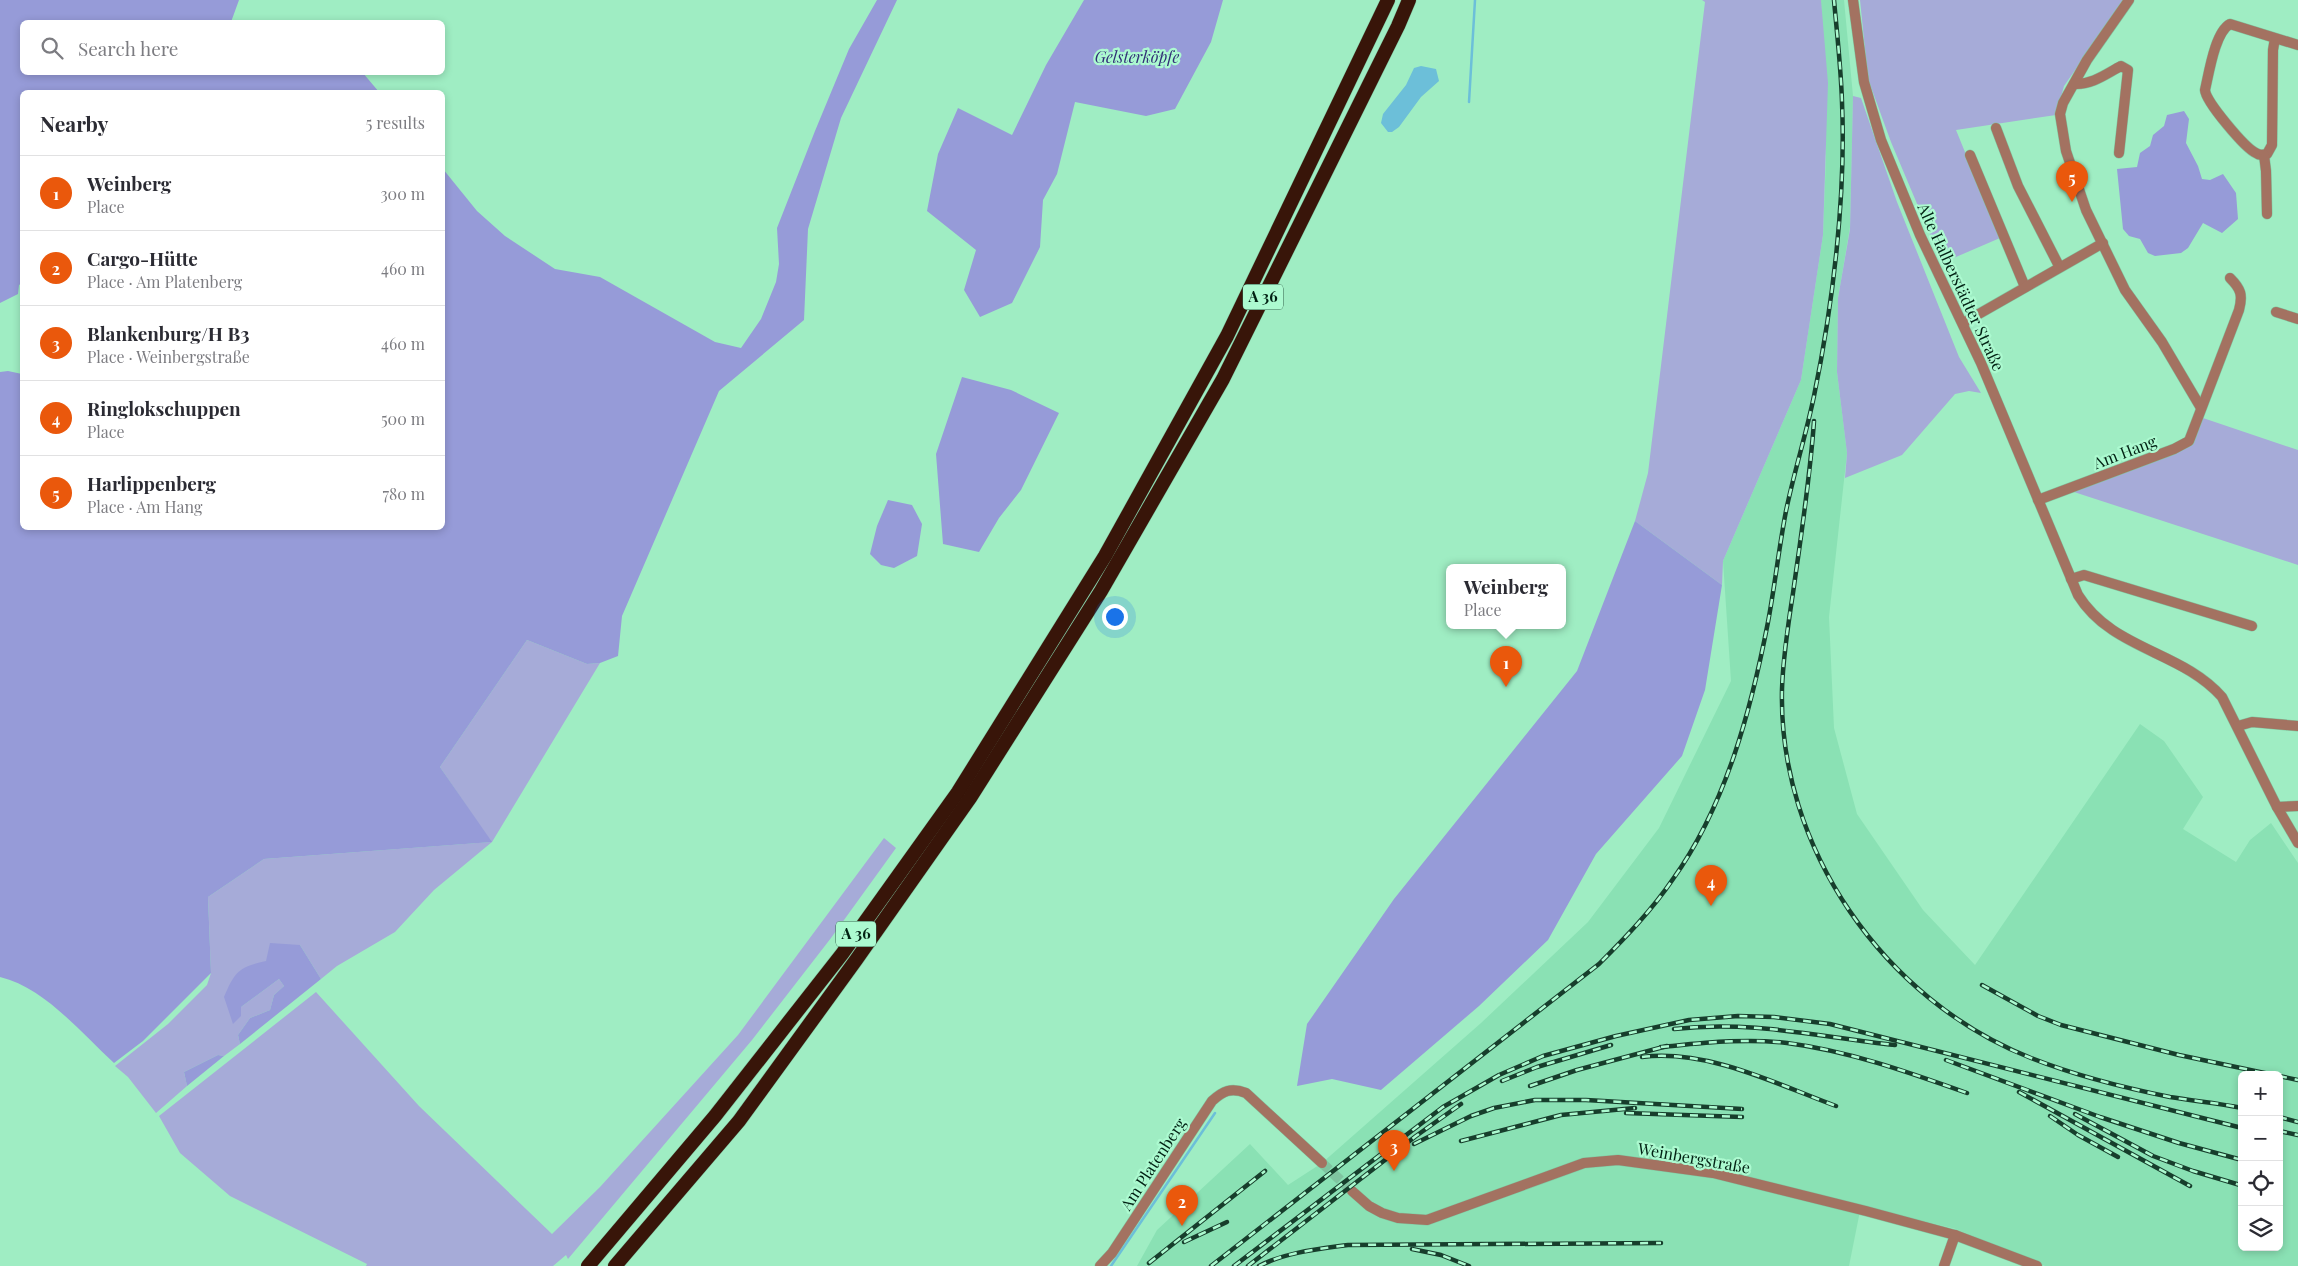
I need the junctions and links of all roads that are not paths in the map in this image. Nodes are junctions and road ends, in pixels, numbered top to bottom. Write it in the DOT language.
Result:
graph roads {
  1 [pos="1388,0"];
  2 [pos="1409,0"];
  3 [pos="1853,0"];
  4 [pos="2129,0"];
  5 [pos="2275,38"];
  6 [pos="2298,45"];
  7 [pos="2074,84"];
  8 [pos="1996,128"];
  9 [pos="2119,153"];
  10 [pos="1970,155"];
  11 [pos="2264,155"];
  12 [pos="2267,214"];
  13 [pos="2103,243"];
  14 [pos="2059,266"];
  15 [pos="2230,278"];
  16 [pos="2025,287"];
  17 [pos="2276,312"];
  18 [pos="2298,319"];
  19 [pos="1963,323"];
  20 [pos="2201,408"];
  21 [pos="2038,500"];
  22 [pos="2070,579"];
  23 [pos="2252,626"];
  24 [pos="2238,726"];
  25 [pos="2298,726"];
  26 [pos="2298,806"];
  27 [pos="2277,807"];
  28 [pos="2298,843"];
  29 [pos="1322,1163"];
  30 [pos="1352,1191"];
  31 [pos="1955,1235"];
  32 [pos="588,1266"];
  33 [pos="615,1266"];
  34 [pos="1100,1266"];
  35 [pos="1944,1266"];
  36 [pos="2037,1266"];
  1 -- 32 [label="highway, A 36"];
  2 -- 33 [label="highway, A 36"];
  3 -- 19 [label="street, Alte Halberstädter Straße"];
  4 -- 7 [label="street"];
  5 -- 6 [label="street"];
  5 -- 11 [label="street"];
  5 -- 11 [label="street"];
  7 -- 9 [label="street"];
  7 -- 13 [label="street"];
  8 -- 14 [label="street"];
  10 -- 16 [label="street"];
  11 -- 12 [label="street"];
  13 -- 14 [label="street"];
  13 -- 20 [label="street"];
  14 -- 16 [label="street"];
  15 -- 20 [label="street, Am Hang"];
  16 -- 19 [label="street"];
  17 -- 18 [label="street"];
  19 -- 21 [label="street, Alte Halberstädter Straße"];
  20 -- 21 [label="street, Am Hang"];
  21 -- 22 [label="street, Alte Halberstädter Straße"];
  22 -- 23 [label="street"];
  22 -- 24 [label="street, Alte Halberstädter Straße"];
  24 -- 25 [label="street"];
  24 -- 27 [label="street, Alte Halberstädter Straße"];
  26 -- 27 [label="street"];
  27 -- 28 [label="street, Alte Halberstädter Straße"];
  29 -- 34 [label="street, Am Platenberg"];
  30 -- 31 [label="street, Weinbergstraße"];
  31 -- 35 [label="street"];
  31 -- 36 [label="street, Weinbergstraße"];
}
